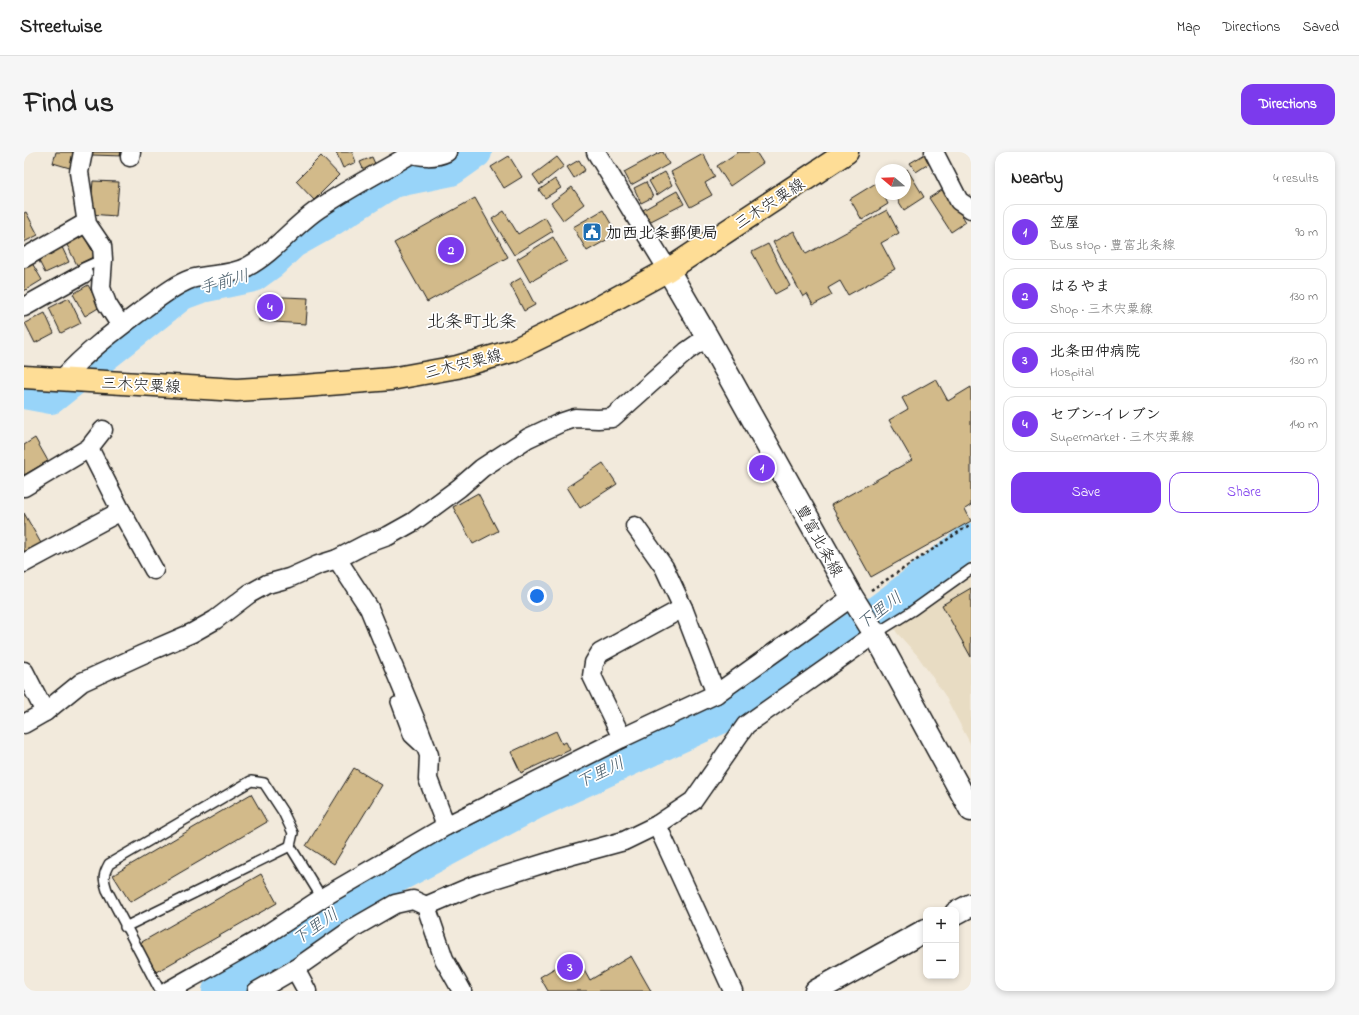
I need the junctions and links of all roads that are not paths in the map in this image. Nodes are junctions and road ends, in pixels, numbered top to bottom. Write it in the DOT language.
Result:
graph roads {
  1 [pos="83,152"];
  2 [pos="596,152"];
  3 [pos="847,152"];
  4 [pos="934,152"];
  5 [pos="409,153"];
  6 [pos="442,153"];
  7 [pos="971,209"];
  8 [pos="82,226"];
  9 [pos="24,258"];
  10 [pos="103,259"];
  11 [pos="668,270"];
  12 [pos="83,274"];
  13 [pos="24,307"];
  14 [pos="121,326"];
  15 [pos="707,337"];
  16 [pos="24,377"];
  17 [pos="62,379"];
  18 [pos="103,430"];
  19 [pos="89,448"];
  20 [pos="24,487"];
  21 [pos="121,511"];
  22 [pos="635,526"];
  23 [pos="337,559"];
  24 [pos="24,563"];
  25 [pos="971,569"];
  26 [pos="154,570"];
  27 [pos="854,601"];
  28 [pos="682,608"];
  29 [pos="874,634"];
  30 [pos="24,672"];
  31 [pos="716,694"];
  32 [pos="396,702"];
  33 [pos="45,712"];
  34 [pos="24,724"];
  35 [pos="622,738"];
  36 [pos="429,755"];
  37 [pos="971,810"];
  38 [pos="656,824"];
  39 [pos="446,826"];
  40 [pos="290,846"];
  41 [pos="322,898"];
  42 [pos="971,905"];
  43 [pos="426,906"];
  44 [pos="959,911"];
  45 [pos="125,926"];
  46 [pos="923,932"];
  47 [pos="296,969"];
  48 [pos="160,991"];
  49 [pos="168,991"];
  50 [pos="257,991"];
  51 [pos="307,991"];
  52 [pos="462,991"];
  53 [pos="733,991"];
  54 [pos="816,991"];
  1 -- 10 [label="street"];
  2 -- 11 [label="street"];
  3 -- 11 [label="main road, 三木宍粟線"];
  4 -- 7 [label="street"];
  5 -- 6 [label="street"];
  5 -- 14 [label="street"];
  8 -- 9 [label="street"];
  10 -- 12 [label="lane"];
  10 -- 14 [label="street"];
  11 -- 15 [label="main road, 豊富北条線"];
  11 -- 17 [label="main road, 三木宍粟線"];
  12 -- 13 [label="street"];
  14 -- 17 [label="street"];
  15 -- 23 [label="street"];
  15 -- 27 [label="main road, 豊富北条線"];
  16 -- 17 [label="main road, 三木宍粟線"];
  18 -- 19 [label="street"];
  19 -- 20 [label="street"];
  19 -- 21 [label="street"];
  21 -- 24 [label="street"];
  21 -- 26 [label="street"];
  22 -- 28 [label="street"];
  23 -- 33 [label="street"];
  23 -- 36 [label="street"];
  25 -- 29 [label="lane"];
  27 -- 29 [label="main road, 豊富北条線"];
  27 -- 31 [label="street"];
  28 -- 31 [label="street"];
  28 -- 35 [label="street"];
  29 -- 37 [label="main road, 豊富北条線"];
  29 -- 38 [label="street"];
  30 -- 33 [label="street"];
  31 -- 35 [label="street"];
  32 -- 36 [label="lane"];
  33 -- 34 [label="street"];
  35 -- 39 [label="street"];
  36 -- 39 [label="street"];
  38 -- 43 [label="street"];
  38 -- 53 [label="street"];
  39 -- 41 [label="street"];
  40 -- 41 [label="lane"];
  40 -- 45 [label="lane"];
  40 -- 45 [label="lane"];
  41 -- 49 [label="street"];
  42 -- 44 [label="main road"];
  43 -- 47 [label="street"];
  43 -- 52 [label="street"];
  45 -- 48 [label="lane"];
  46 -- 54 [label="main road"];
  47 -- 50 [label="street"];
  47 -- 51 [label="street"];
}
